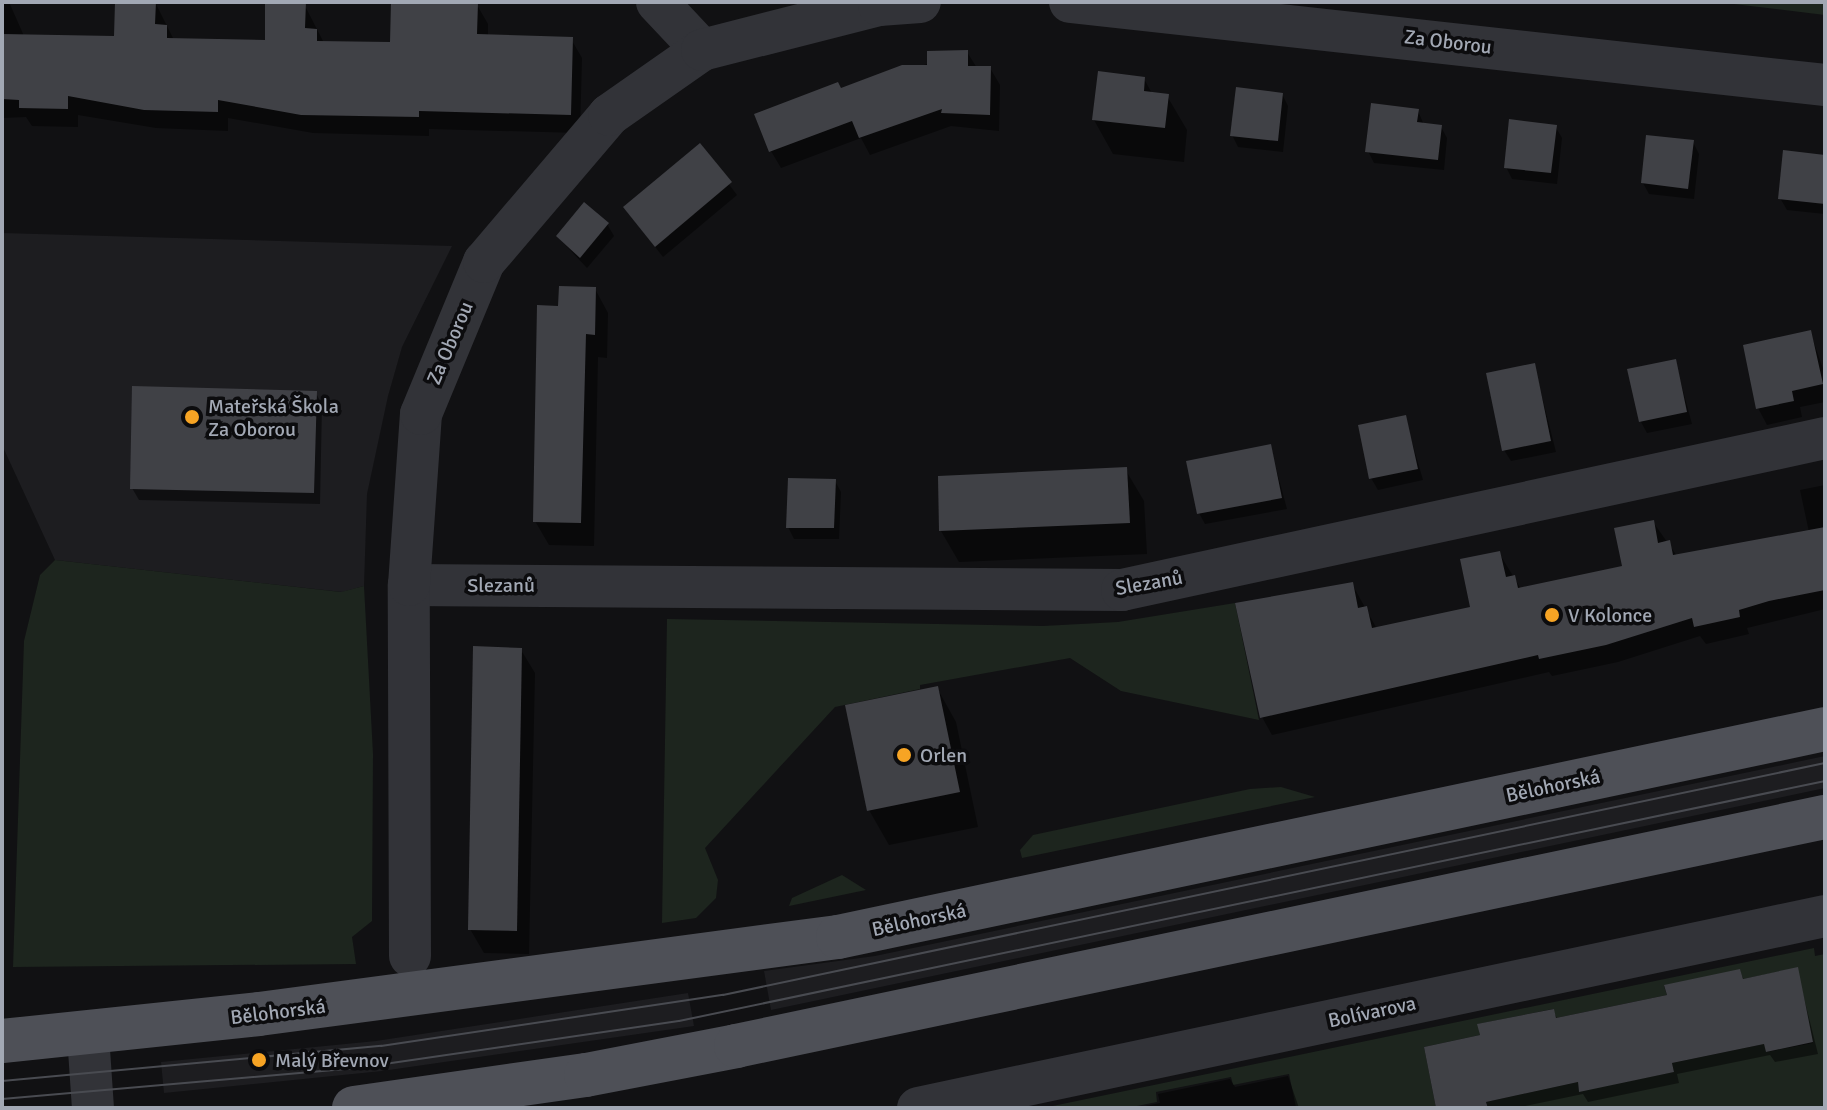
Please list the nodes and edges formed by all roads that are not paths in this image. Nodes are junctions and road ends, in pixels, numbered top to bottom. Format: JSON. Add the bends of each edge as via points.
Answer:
{"nodes":[{"id":1,"x":657,"y":2,"type":"edge"},
{"id":2,"x":920,"y":2,"type":"edge"},
{"id":3,"x":1070,"y":2,"type":"edge"},
{"id":4,"x":702,"y":50,"type":"junction"},
{"id":5,"x":1825,"y":85,"type":"edge"},
{"id":6,"x":1825,"y":438,"type":"edge"},
{"id":7,"x":409,"y":585,"type":"junction"},
{"id":8,"x":1825,"y":729,"type":"edge"},
{"id":9,"x":1825,"y":817,"type":"edge"},
{"id":10,"x":1825,"y":916,"type":"edge"},
{"id":11,"x":410,"y":956,"type":"dead end"},
{"id":12,"x":88,"y":1035,"type":"junction"},
{"id":13,"x":2,"y":1041,"type":"edge"},
{"id":14,"x":93,"y":1108,"type":"edge"},
{"id":15,"x":354,"y":1108,"type":"edge"},
{"id":16,"x":918,"y":1108,"type":"edge"}],
"edges":[{"from":1,"to":4,"type":"street"},
{"from":2,"to":4,"type":"street","name":"Za Oborou","via":[[879,5]]},
{"from":3,"to":5,"type":"street","name":"Za Oborou"},
{"from":4,"to":7,"type":"street","name":"Za Oborou","via":[[609,115],[484,262],[421,414]]},
{"from":6,"to":7,"type":"street","name":"Slezanů","via":[[1122,590]]},
{"from":7,"to":11,"type":"street","name":"Za Oborou"},
{"from":8,"to":12,"type":"main road","name":"Bělohorská","via":[[838,937]]},
{"from":9,"to":15,"type":"main road","via":[[736,1046],[586,1075]]},
{"from":10,"to":16,"type":"street","name":"Bolívarova"},
{"from":12,"to":13,"type":"main road","name":"Bělohorská"},
{"from":12,"to":14,"type":"street"}]}
